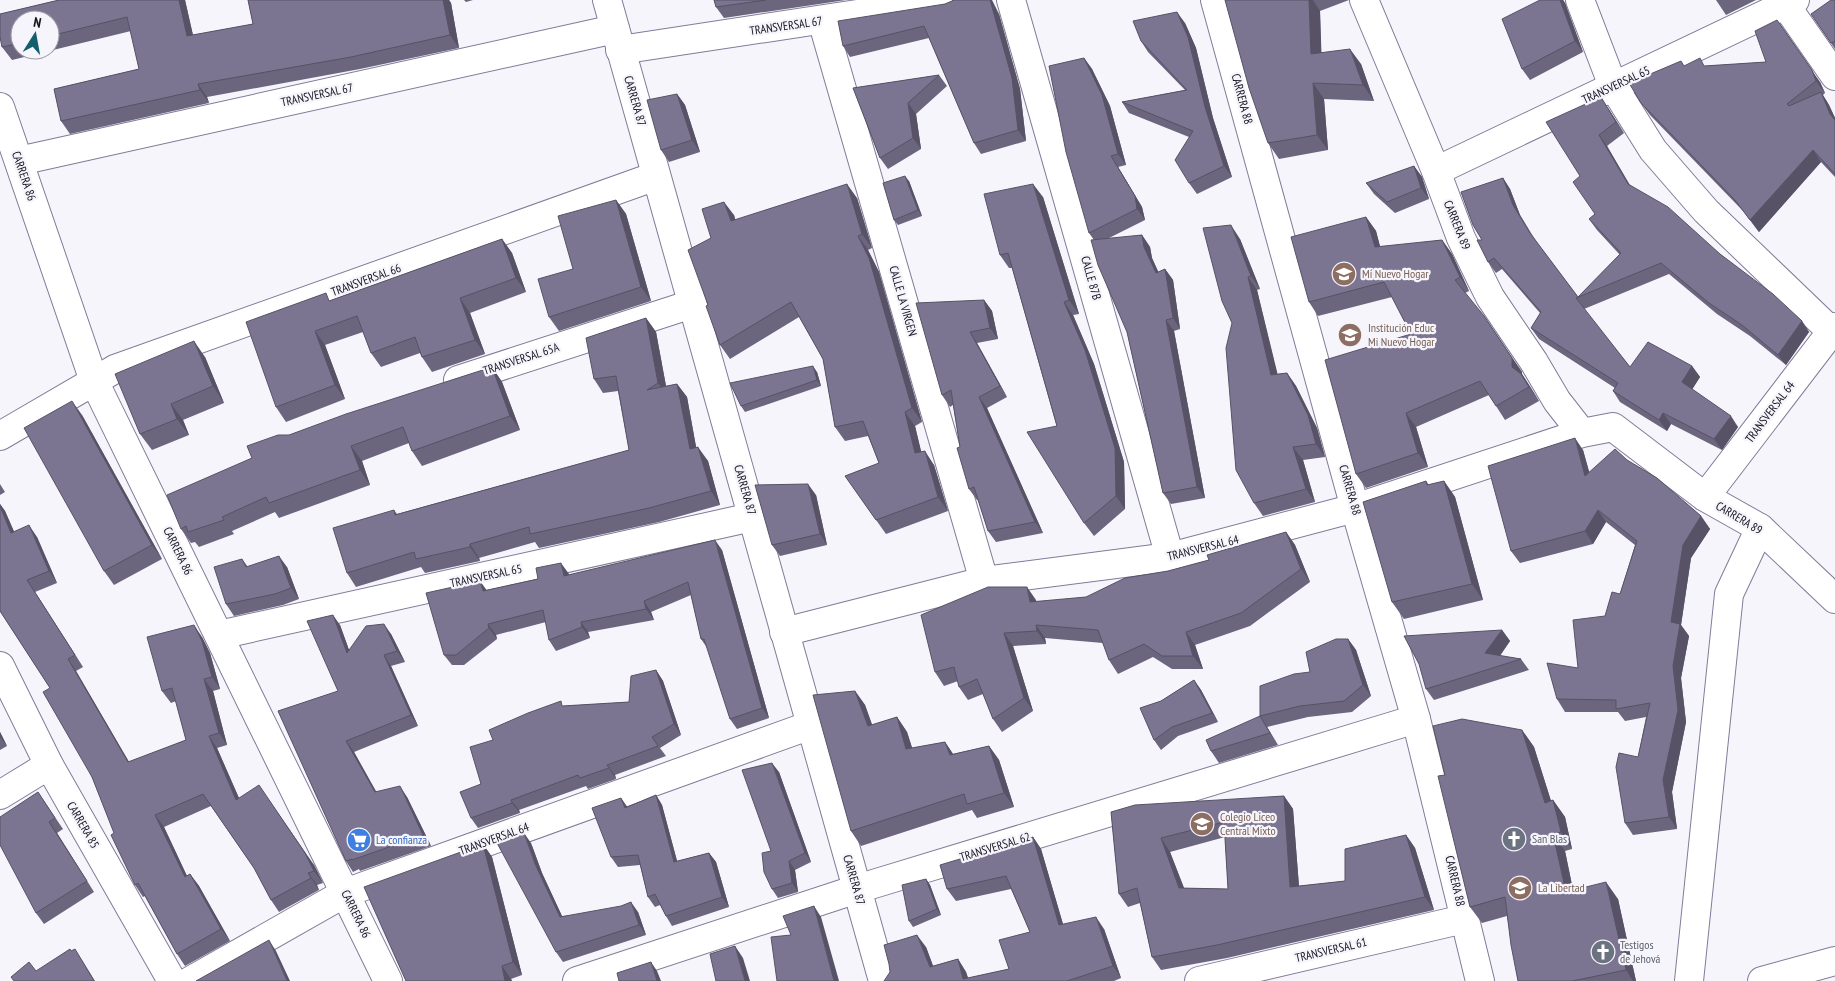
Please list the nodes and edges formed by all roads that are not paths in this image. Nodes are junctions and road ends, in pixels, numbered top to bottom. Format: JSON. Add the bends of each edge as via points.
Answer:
{"nodes":[{"id":1,"x":607,"y":0,"type":"edge"},
{"id":2,"x":950,"y":0,"type":"edge"},
{"id":3,"x":1011,"y":0,"type":"edge"},
{"id":4,"x":1215,"y":0,"type":"edge"},
{"id":5,"x":1364,"y":0,"type":"edge"},
{"id":6,"x":1580,"y":0,"type":"edge"},
{"id":7,"x":1787,"y":2,"type":"edge"},
{"id":8,"x":822,"y":20,"type":"junction"},
{"id":9,"x":618,"y":39,"type":"junction"},
{"id":10,"x":1835,"y":76,"type":"edge"},
{"id":11,"x":1613,"y":86,"type":"junction"},
{"id":12,"x":0,"y":106,"type":"edge"},
{"id":13,"x":19,"y":161,"type":"junction"},
{"id":14,"x":1436,"y":171,"type":"junction"},
{"id":15,"x":656,"y":176,"type":"junction"},
{"id":16,"x":692,"y":304,"type":"junction"},
{"id":17,"x":1833,"y":329,"type":"edge"},
{"id":18,"x":94,"y":381,"type":"junction"},
{"id":19,"x":437,"y":386,"type":"edge"},
{"id":20,"x":1613,"y":426,"type":"joint"},
{"id":21,"x":1582,"y":434,"type":"junction"},
{"id":22,"x":0,"y":436,"type":"edge"},
{"id":23,"x":1705,"y":497,"type":"junction"},
{"id":24,"x":1355,"y":508,"type":"junction"},
{"id":25,"x":752,"y":517,"type":"junction"},
{"id":26,"x":1760,"y":528,"type":"junction"},
{"id":27,"x":1170,"y":557,"type":"junction"},
{"id":28,"x":984,"y":581,"type":"junction"},
{"id":29,"x":1835,"y":599,"type":"edge"},
{"id":30,"x":784,"y":632,"type":"junction"},
{"id":31,"x":219,"y":635,"type":"junction"},
{"id":32,"x":0,"y":666,"type":"edge"},
{"id":33,"x":1416,"y":719,"type":"junction"},
{"id":34,"x":811,"y":725,"type":"junction"},
{"id":35,"x":50,"y":765,"type":"junction"},
{"id":36,"x":0,"y":795,"type":"edge"},
{"id":37,"x":857,"y":889,"type":"junction"},
{"id":38,"x":345,"y":893,"type":"junction"},
{"id":39,"x":1464,"y":919,"type":"junction"},
{"id":40,"x":1835,"y":961,"type":"edge"},
{"id":41,"x":172,"y":981,"type":"edge"},
{"id":42,"x":190,"y":981,"type":"edge"},
{"id":43,"x":388,"y":981,"type":"edge"},
{"id":44,"x":576,"y":981,"type":"edge"},
{"id":45,"x":883,"y":981,"type":"edge"},
{"id":46,"x":1199,"y":981,"type":"edge"},
{"id":47,"x":1480,"y":981,"type":"edge"},
{"id":48,"x":1689,"y":981,"type":"edge"},
{"id":49,"x":1762,"y":981,"type":"edge"}],
"edges":[{"from":1,"to":9,"type":"street","name":"CARRERA 87"},
{"from":2,"to":8,"type":"street","name":"TRANSVERSAL 67"},
{"from":3,"to":27,"type":"street","name":"CALLE 87B"},
{"from":4,"to":24,"type":"street","name":"CARRERA 88"},
{"from":5,"to":14,"type":"street","name":"CARRERA 89"},
{"from":6,"to":11,"type":"street"},
{"from":7,"to":10,"type":"street"},
{"from":7,"to":11,"type":"street","name":"TRANSVERSAL 65"},
{"from":8,"to":9,"type":"street","name":"TRANSVERSAL 67"},
{"from":8,"to":28,"type":"street","name":"CALLE LA VIRGEN"},
{"from":9,"to":13,"type":"street","name":"TRANSVERSAL 67"},
{"from":9,"to":15,"type":"street","name":"CARRERA 87"},
{"from":11,"to":14,"type":"street","name":"TRANSVERSAL 65"},
{"from":11,"to":17,"type":"street","via":[[1653,150],[1706,211]]},
{"from":12,"to":13,"type":"street","name":"CARRERA 86"},
{"from":13,"to":18,"type":"street","name":"CARRERA 86"},
{"from":14,"to":21,"type":"street","name":"CARRERA 89","via":[[1461,238],[1490,297]]},
{"from":15,"to":16,"type":"street","name":"CARRERA 87"},
{"from":15,"to":18,"type":"street","name":"TRANSVERSAL 66","via":[[115,370]]},
{"from":16,"to":19,"type":"street","name":"TRANSVERSAL 65A"},
{"from":16,"to":25,"type":"street","name":"CARRERA 87"},
{"from":17,"to":23,"type":"street","name":"TRANSVERSAL 64"},
{"from":18,"to":22,"type":"street","name":"TRANSVERSAL 66"},
{"from":18,"to":31,"type":"street","name":"CARRERA 86"},
{"from":20,"to":21,"type":"street","name":"TRANSVERSAL 64"},
{"from":20,"to":23,"type":"street","name":"CARRERA 89"},
{"from":21,"to":24,"type":"street","name":"TRANSVERSAL 64"},
{"from":23,"to":26,"type":"street","name":"CARRERA 89"},
{"from":24,"to":27,"type":"street","name":"TRANSVERSAL 64"},
{"from":24,"to":33,"type":"street","name":"CARRERA 88"},
{"from":25,"to":30,"type":"street","name":"CARRERA 87"},
{"from":25,"to":31,"type":"street","name":"TRANSVERSAL 65"},
{"from":26,"to":29,"type":"street","name":"CARRERA 89"},
{"from":26,"to":48,"type":"street","via":[[1729,594]]},
{"from":27,"to":28,"type":"street","name":"TRANSVERSAL 64"},
{"from":28,"to":30,"type":"street","name":"TRANSVERSAL 64"},
{"from":30,"to":34,"type":"street","name":"CARRERA 87"},
{"from":31,"to":38,"type":"street","name":"CARRERA 86"},
{"from":32,"to":35,"type":"street","name":"CARRERA 85"},
{"from":33,"to":37,"type":"street","name":"TRANSVERSAL 62"},
{"from":33,"to":39,"type":"street","name":"CARRERA 88"},
{"from":34,"to":37,"type":"street","name":"CARRERA 87"},
{"from":34,"to":38,"type":"street","name":"TRANSVERSAL 64"},
{"from":35,"to":36,"type":"street"},
{"from":35,"to":41,"type":"street","name":"CARRERA 85"},
{"from":37,"to":44,"type":"street","name":"TRANSVERSAL 62"},
{"from":37,"to":45,"type":"street","name":"CARRERA 87"},
{"from":38,"to":42,"type":"street","name":"TRANSVERSAL 64"},
{"from":38,"to":43,"type":"street","name":"CARRERA 86"},
{"from":39,"to":46,"type":"street","name":"TRANSVERSAL 61"},
{"from":39,"to":47,"type":"street","name":"CARRERA 88"},
{"from":40,"to":49,"type":"street"}]}
